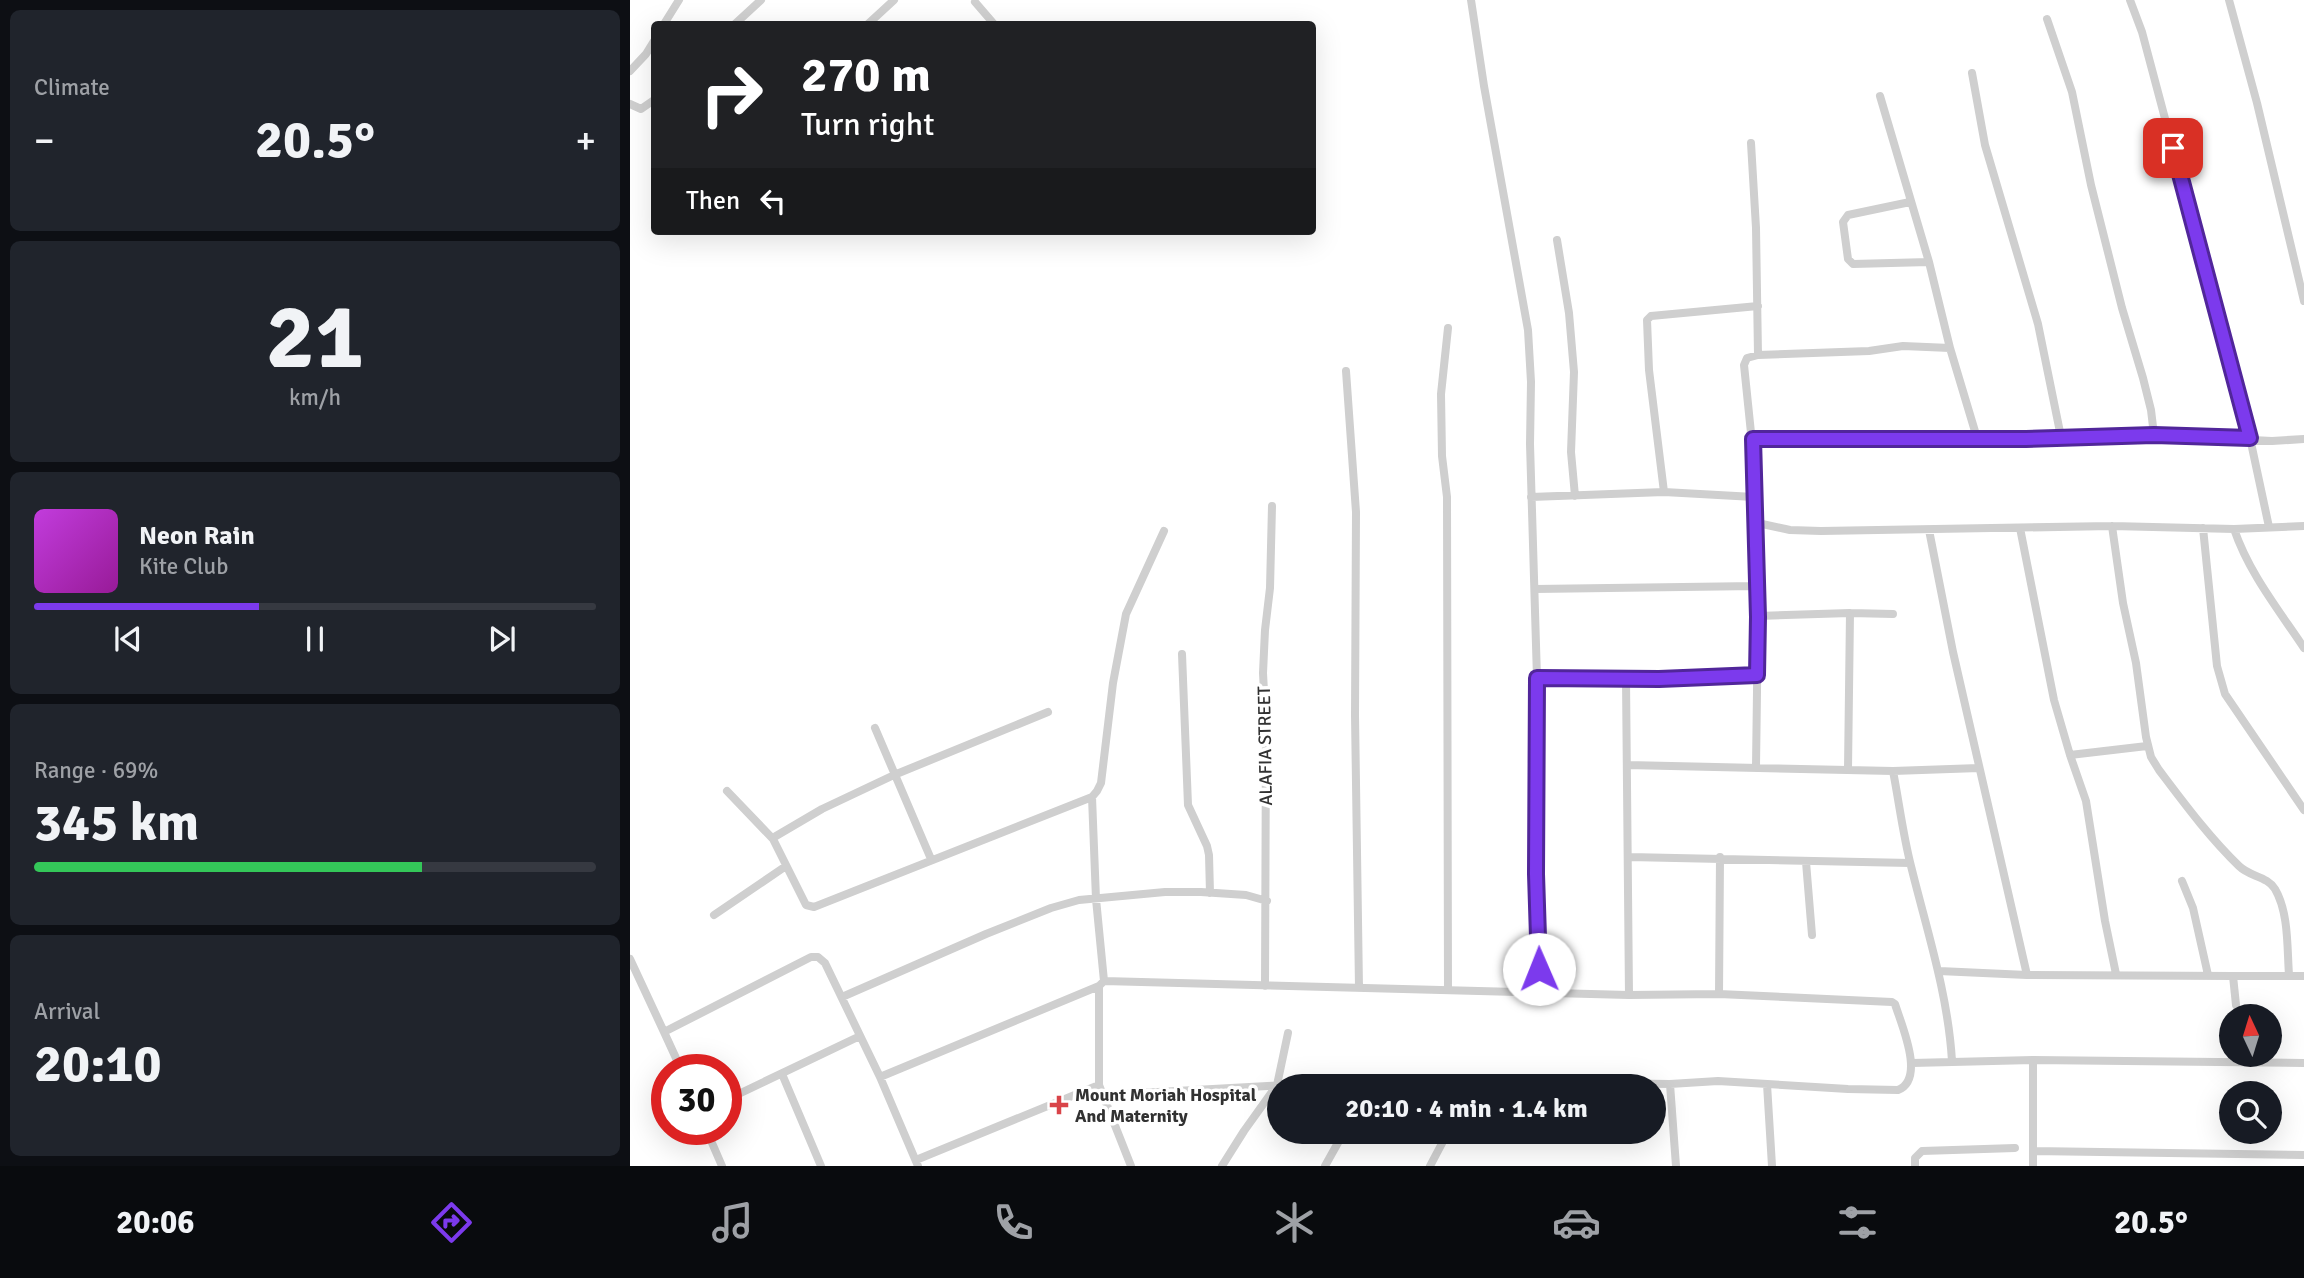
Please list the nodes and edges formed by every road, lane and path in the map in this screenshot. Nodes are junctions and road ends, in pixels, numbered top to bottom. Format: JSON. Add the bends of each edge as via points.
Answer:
{"nodes":[{"id":1,"x":679,"y":0,"type":"edge"},
{"id":2,"x":761,"y":0,"type":"edge"},
{"id":3,"x":894,"y":0,"type":"edge"},
{"id":4,"x":1471,"y":0,"type":"edge"},
{"id":5,"x":2130,"y":0,"type":"edge"},
{"id":6,"x":2229,"y":0,"type":"edge"},
{"id":7,"x":975,"y":1,"type":"edge"},
{"id":8,"x":876,"y":17,"type":"junction"},
{"id":9,"x":2047,"y":19,"type":"dead end"},
{"id":10,"x":666,"y":21,"type":"edge"},
{"id":11,"x":739,"y":21,"type":"edge"},
{"id":12,"x":871,"y":21,"type":"edge"},
{"id":13,"x":880,"y":21,"type":"edge"},
{"id":14,"x":992,"y":21,"type":"edge"},
{"id":15,"x":651,"y":46,"type":"edge"},
{"id":16,"x":630,"y":71,"type":"edge"},
{"id":17,"x":1972,"y":73,"type":"dead end"},
{"id":18,"x":1880,"y":96,"type":"dead end"},
{"id":19,"x":651,"y":102,"type":"edge"},
{"id":20,"x":630,"y":104,"type":"edge"},
{"id":21,"x":1751,"y":143,"type":"dead end"},
{"id":22,"x":1910,"y":202,"type":"junction"},
{"id":23,"x":1558,"y":240,"type":"dead end"},
{"id":24,"x":1929,"y":262,"type":"junction"},
{"id":25,"x":2304,"y":301,"type":"edge"},
{"id":26,"x":1758,"y":306,"type":"junction"},
{"id":27,"x":1448,"y":328,"type":"dead end"},
{"id":28,"x":1950,"y":348,"type":"junction"},
{"id":29,"x":1758,"y":355,"type":"junction"},
{"id":30,"x":1346,"y":371,"type":"dead end"},
{"id":31,"x":2154,"y":435,"type":"junction"},
{"id":32,"x":2062,"y":437,"type":"junction"},
{"id":33,"x":2250,"y":438,"type":"junction"},
{"id":34,"x":1753,"y":439,"type":"junction"},
{"id":35,"x":1977,"y":439,"type":"junction"},
{"id":36,"x":2304,"y":439,"type":"edge"},
{"id":37,"x":1664,"y":492,"type":"junction"},
{"id":38,"x":1575,"y":496,"type":"junction"},
{"id":39,"x":1531,"y":497,"type":"junction"},
{"id":40,"x":1754,"y":497,"type":"junction"},
{"id":41,"x":1272,"y":506,"type":"dead end"},
{"id":42,"x":1754,"y":522,"type":"junction"},
{"id":43,"x":2112,"y":526,"type":"junction"},
{"id":44,"x":2304,"y":526,"type":"edge"},
{"id":45,"x":2269,"y":527,"type":"junction"},
{"id":46,"x":2020,"y":528,"type":"junction"},
{"id":47,"x":2203,"y":528,"type":"junction"},
{"id":48,"x":2234,"y":529,"type":"junction"},
{"id":49,"x":1928,"y":530,"type":"junction"},
{"id":50,"x":1164,"y":531,"type":"dead end"},
{"id":51,"x":1756,"y":586,"type":"junction"},
{"id":52,"x":1535,"y":589,"type":"junction"},
{"id":53,"x":1850,"y":613,"type":"junction"},
{"id":54,"x":1893,"y":614,"type":"dead end"},
{"id":55,"x":1758,"y":617,"type":"junction"},
{"id":56,"x":2304,"y":648,"type":"edge"},
{"id":57,"x":1182,"y":654,"type":"dead end"},
{"id":58,"x":1757,"y":675,"type":"junction"},
{"id":59,"x":1537,"y":678,"type":"junction"},
{"id":60,"x":1626,"y":679,"type":"junction"},
{"id":61,"x":1048,"y":712,"type":"dead end"},
{"id":62,"x":875,"y":728,"type":"dead end"},
{"id":63,"x":2147,"y":746,"type":"junction"},
{"id":64,"x":2070,"y":755,"type":"junction"},
{"id":65,"x":1627,"y":765,"type":"junction"},
{"id":66,"x":1756,"y":767,"type":"junction"},
{"id":67,"x":1979,"y":768,"type":"junction"},
{"id":68,"x":1848,"y":769,"type":"junction"},
{"id":69,"x":1894,"y":771,"type":"junction"},
{"id":70,"x":894,"y":775,"type":"junction"},
{"id":71,"x":727,"y":791,"type":"dead end"},
{"id":72,"x":1092,"y":797,"type":"junction"},
{"id":73,"x":2304,"y":810,"type":"edge"},
{"id":74,"x":773,"y":839,"type":"junction"},
{"id":75,"x":1629,"y":857,"type":"junction"},
{"id":76,"x":1720,"y":858,"type":"junction"},
{"id":77,"x":931,"y":859,"type":"junction"},
{"id":78,"x":1806,"y":862,"type":"junction"},
{"id":79,"x":1910,"y":863,"type":"junction"},
{"id":80,"x":786,"y":866,"type":"junction"},
{"id":81,"x":2182,"y":881,"type":"dead end"},
{"id":82,"x":1209,"y":893,"type":"junction"},
{"id":83,"x":1097,"y":899,"type":"junction"},
{"id":84,"x":1266,"y":901,"type":"junction"},
{"id":85,"x":714,"y":915,"type":"dead end"},
{"id":86,"x":1812,"y":935,"type":"dead end"},
{"id":87,"x":630,"y":959,"type":"edge"},
{"id":88,"x":1939,"y":971,"type":"junction"},
{"id":89,"x":2116,"y":974,"type":"junction"},
{"id":90,"x":2027,"y":975,"type":"junction"},
{"id":91,"x":2208,"y":975,"type":"junction"},
{"id":92,"x":2289,"y":975,"type":"junction"},
{"id":93,"x":2233,"y":976,"type":"junction"},
{"id":94,"x":2304,"y":976,"type":"edge"},
{"id":95,"x":1101,"y":984,"type":"junction"},
{"id":96,"x":1265,"y":986,"type":"junction"},
{"id":97,"x":1359,"y":988,"type":"junction"},
{"id":98,"x":1448,"y":990,"type":"junction"},
{"id":99,"x":1539,"y":993,"type":"junction"},
{"id":100,"x":1719,"y":994,"type":"junction"},
{"id":101,"x":1629,"y":995,"type":"junction"},
{"id":102,"x":842,"y":997,"type":"junction"},
{"id":103,"x":2236,"y":1004,"type":"dead end"},
{"id":104,"x":664,"y":1032,"type":"junction"},
{"id":105,"x":1287,"y":1033,"type":"dead end"},
{"id":106,"x":860,"y":1036,"type":"junction"},
{"id":107,"x":674,"y":1054,"type":"edge"},
{"id":108,"x":2033,"y":1060,"type":"junction"},
{"id":109,"x":1952,"y":1061,"type":"junction"},
{"id":110,"x":1912,"y":1063,"type":"junction"},
{"id":111,"x":2304,"y":1063,"type":"edge"},
{"id":112,"x":782,"y":1074,"type":"junction"},
{"id":113,"x":1279,"y":1074,"type":"edge"},
{"id":114,"x":880,"y":1077,"type":"junction"},
{"id":115,"x":1666,"y":1084,"type":"edge"},
{"id":116,"x":1670,"y":1084,"type":"junction"},
{"id":117,"x":1767,"y":1084,"type":"junction"},
{"id":118,"x":1099,"y":1085,"type":"junction"},
{"id":119,"x":1267,"y":1086,"type":"edge"},
{"id":120,"x":742,"y":1093,"type":"edge"},
{"id":121,"x":1102,"y":1095,"type":"junction"},
{"id":122,"x":1267,"y":1099,"type":"edge"},
{"id":123,"x":1337,"y":1144,"type":"edge"},
{"id":124,"x":1442,"y":1144,"type":"edge"},
{"id":125,"x":713,"y":1145,"type":"edge"},
{"id":126,"x":2015,"y":1149,"type":"dead end"},
{"id":127,"x":2033,"y":1151,"type":"junction"},
{"id":128,"x":2304,"y":1155,"type":"edge"},
{"id":129,"x":917,"y":1163,"type":"edge"},
{"id":130,"x":722,"y":1166,"type":"edge"},
{"id":131,"x":821,"y":1166,"type":"edge"},
{"id":132,"x":1130,"y":1166,"type":"edge"},
{"id":133,"x":1222,"y":1166,"type":"edge"},
{"id":134,"x":1325,"y":1166,"type":"edge"},
{"id":135,"x":1430,"y":1166,"type":"edge"},
{"id":136,"x":1676,"y":1166,"type":"edge"},
{"id":137,"x":1772,"y":1166,"type":"edge"},
{"id":138,"x":1915,"y":1166,"type":"edge"},
{"id":139,"x":2033,"y":1166,"type":"edge"}],
"edges":[{"from":1,"to":10,"type":"street"},
{"from":2,"to":11,"type":"street"},
{"from":3,"to":8,"type":"street"},
{"from":4,"to":39,"type":"street","via":[[1528,330]]},
{"from":5,"to":33,"type":"street"},
{"from":6,"to":25,"type":"street"},
{"from":7,"to":14,"type":"street"},
{"from":8,"to":12,"type":"street"},
{"from":8,"to":13,"type":"street"},
{"from":9,"to":31,"type":"street","via":[[2072,92]]},
{"from":15,"to":16,"type":"street"},
{"from":17,"to":32,"type":"street","via":[[1985,145],[2035,312]]},
{"from":18,"to":22,"type":"street"},
{"from":19,"to":20,"type":"street","via":[[641,109]]},
{"from":21,"to":26,"type":"street"},
{"from":22,"to":24,"type":"street"},
{"from":22,"to":24,"type":"street","via":[[1844,218],[1848,259],[1853,264]]},
{"from":23,"to":38,"type":"street","via":[[1574,372],[1571,452]]},
{"from":24,"to":28,"type":"street"},
{"from":26,"to":29,"type":"street"},
{"from":26,"to":37,"type":"street","via":[[1647,320]]},
{"from":27,"to":98,"type":"street","via":[[1441,394],[1447,497]]},
{"from":28,"to":29,"type":"street","via":[[1903,346]]},
{"from":28,"to":35,"type":"street"},
{"from":29,"to":34,"type":"street","via":[[1747,358],[1744,365]]},
{"from":30,"to":97,"type":"street","via":[[1356,512]]},
{"from":31,"to":32,"type":"street"},
{"from":31,"to":33,"type":"street"},
{"from":32,"to":35,"type":"street"},
{"from":33,"to":36,"type":"street"},
{"from":33,"to":45,"type":"street"},
{"from":34,"to":35,"type":"street"},
{"from":34,"to":40,"type":"street"},
{"from":37,"to":38,"type":"street"},
{"from":37,"to":40,"type":"street"},
{"from":38,"to":39,"type":"street"},
{"from":39,"to":52,"type":"street"},
{"from":40,"to":42,"type":"street"},
{"from":41,"to":84,"type":"street","name":"ALAFIA STREET","via":[[1264,673]]},
{"from":42,"to":49,"type":"street","via":[[1790,530]]},
{"from":42,"to":51,"type":"street"},
{"from":43,"to":46,"type":"street"},
{"from":43,"to":47,"type":"street"},
{"from":43,"to":63,"type":"street"},
{"from":44,"to":45,"type":"street"},
{"from":45,"to":48,"type":"street"},
{"from":46,"to":49,"type":"street"},
{"from":46,"to":64,"type":"street","via":[[2054,699]]},
{"from":47,"to":48,"type":"street"},
{"from":47,"to":73,"type":"street","via":[[2217,666],[2225,694]]},
{"from":48,"to":56,"type":"street","via":[[2243,556]]},
{"from":49,"to":67,"type":"street"},
{"from":50,"to":72,"type":"street","via":[[1126,614],[1101,783]]},
{"from":51,"to":52,"type":"street"},
{"from":51,"to":55,"type":"street"},
{"from":52,"to":59,"type":"street"},
{"from":53,"to":54,"type":"street"},
{"from":53,"to":55,"type":"street"},
{"from":53,"to":68,"type":"street"},
{"from":55,"to":58,"type":"street"},
{"from":57,"to":82,"type":"street","via":[[1188,805],[1209,855]]},
{"from":58,"to":60,"type":"street"},
{"from":58,"to":66,"type":"street"},
{"from":59,"to":60,"type":"street"},
{"from":59,"to":99,"type":"street"},
{"from":60,"to":65,"type":"street"},
{"from":61,"to":70,"type":"street"},
{"from":62,"to":70,"type":"street"},
{"from":63,"to":64,"type":"street"},
{"from":63,"to":92,"type":"street","via":[[2159,770],[2222,848],[2242,869],[2269,881],[2276,892],[2285,925]]},
{"from":64,"to":89,"type":"street","via":[[2086,801]]},
{"from":65,"to":66,"type":"street"},
{"from":65,"to":75,"type":"street"},
{"from":66,"to":68,"type":"street"},
{"from":67,"to":69,"type":"street"},
{"from":67,"to":90,"type":"street"},
{"from":68,"to":69,"type":"street"},
{"from":69,"to":79,"type":"street"},
{"from":70,"to":74,"type":"street","via":[[822,809]]},
{"from":70,"to":77,"type":"street"},
{"from":71,"to":74,"type":"street"},
{"from":72,"to":77,"type":"street"},
{"from":72,"to":83,"type":"street"},
{"from":74,"to":80,"type":"street"},
{"from":75,"to":76,"type":"street"},
{"from":75,"to":101,"type":"street"},
{"from":76,"to":78,"type":"street"},
{"from":76,"to":100,"type":"street"},
{"from":77,"to":80,"type":"street","via":[[809,907]]},
{"from":78,"to":79,"type":"street"},
{"from":78,"to":86,"type":"street"},
{"from":79,"to":88,"type":"street"},
{"from":80,"to":85,"type":"street"},
{"from":81,"to":91,"type":"street"},
{"from":82,"to":83,"type":"street"},
{"from":82,"to":84,"type":"street"},
{"from":83,"to":95,"type":"street"},
{"from":83,"to":102,"type":"street","via":[[1051,908]]},
{"from":84,"to":96,"type":"street","name":"ALAFIA STREET"},
{"from":87,"to":104,"type":"street"},
{"from":88,"to":90,"type":"street"},
{"from":88,"to":109,"type":"street","via":[[1950,1021]]},
{"from":89,"to":90,"type":"street"},
{"from":89,"to":91,"type":"street"},
{"from":91,"to":93,"type":"street"},
{"from":92,"to":93,"type":"street"},
{"from":92,"to":94,"type":"street"},
{"from":93,"to":103,"type":"street"},
{"from":95,"to":96,"type":"street"},
{"from":95,"to":114,"type":"street"},
{"from":95,"to":118,"type":"street"},
{"from":96,"to":97,"type":"street"},
{"from":97,"to":98,"type":"street"},
{"from":98,"to":99,"type":"street"},
{"from":99,"to":101,"type":"street"},
{"from":100,"to":101,"type":"street"},
{"from":100,"to":110,"type":"street","via":[[1892,1002]]},
{"from":102,"to":104,"type":"street","via":[[825,962],[811,957]]},
{"from":102,"to":106,"type":"street"},
{"from":104,"to":107,"type":"street"},
{"from":105,"to":113,"type":"street"},
{"from":106,"to":112,"type":"street"},
{"from":106,"to":114,"type":"street"},
{"from":108,"to":109,"type":"street"},
{"from":108,"to":111,"type":"street"},
{"from":108,"to":127,"type":"street"},
{"from":109,"to":110,"type":"street"},
{"from":110,"to":117,"type":"street","via":[[1907,1083],[1898,1090]]},
{"from":112,"to":120,"type":"street"},
{"from":112,"to":131,"type":"street"},
{"from":114,"to":129,"type":"street"},
{"from":115,"to":116,"type":"street"},
{"from":116,"to":117,"type":"street"},
{"from":116,"to":136,"type":"street"},
{"from":117,"to":137,"type":"street"},
{"from":118,"to":121,"type":"street"},
{"from":118,"to":129,"type":"street"},
{"from":119,"to":121,"type":"street"},
{"from":121,"to":132,"type":"street"},
{"from":122,"to":133,"type":"street"},
{"from":123,"to":134,"type":"street"},
{"from":124,"to":135,"type":"street"},
{"from":125,"to":130,"type":"street"},
{"from":126,"to":138,"type":"street","via":[[1922,1150]]},
{"from":127,"to":128,"type":"street"},
{"from":127,"to":139,"type":"street"}]}
